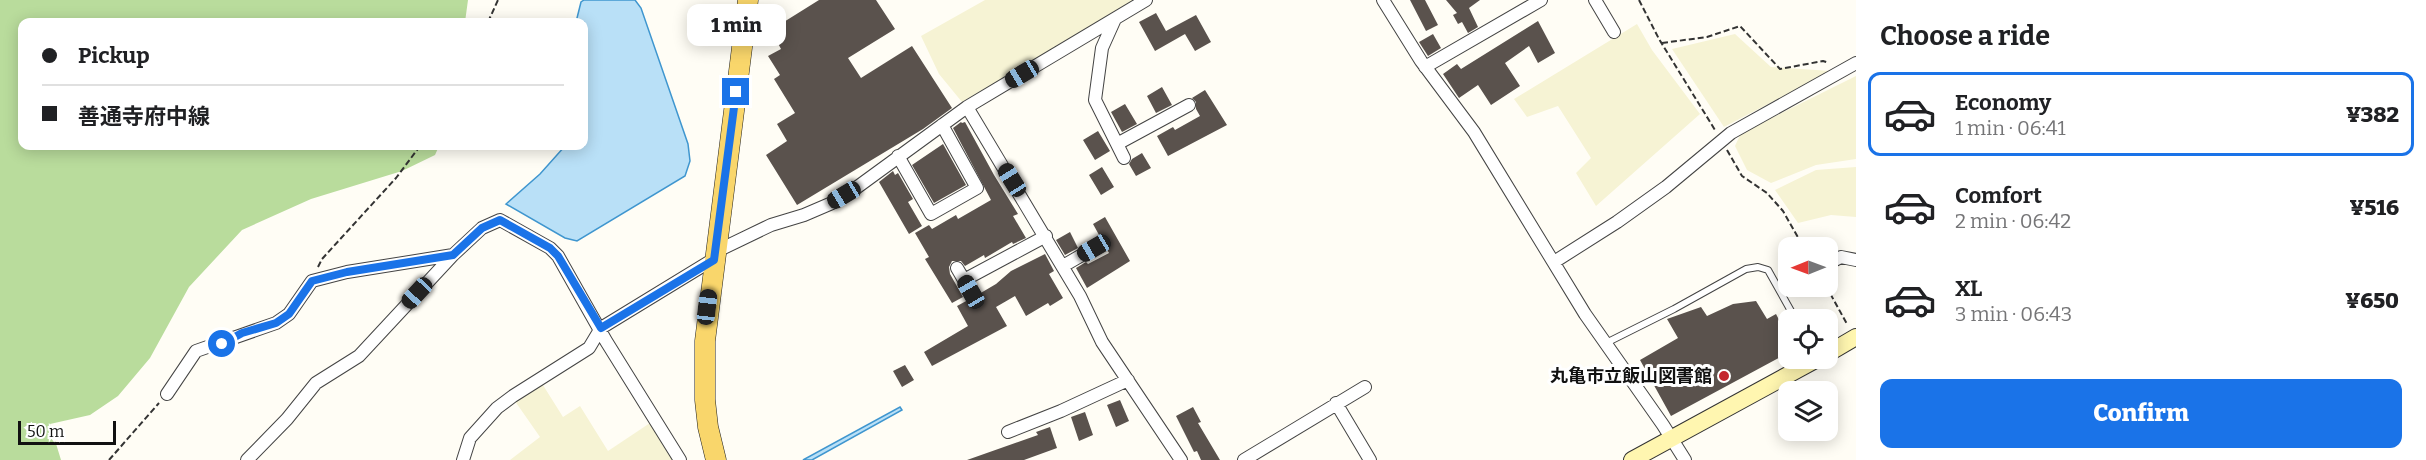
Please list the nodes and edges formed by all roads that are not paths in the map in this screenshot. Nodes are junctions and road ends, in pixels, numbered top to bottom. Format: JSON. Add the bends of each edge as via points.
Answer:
{"nodes":[{"id":1,"x":748,"y":0,"type":"edge"},
{"id":2,"x":1146,"y":0,"type":"edge"},
{"id":3,"x":1383,"y":0,"type":"edge"},
{"id":4,"x":1541,"y":0,"type":"edge"},
{"id":5,"x":1594,"y":0,"type":"edge"},
{"id":6,"x":1114,"y":19,"type":"junction"},
{"id":7,"x":1614,"y":32,"type":"dead end"},
{"id":8,"x":1856,"y":63,"type":"edge"},
{"id":9,"x":1425,"y":67,"type":"junction"},
{"id":10,"x":1190,"y":105,"type":"dead end"},
{"id":11,"x":967,"y":107,"type":"junction"},
{"id":12,"x":942,"y":125,"type":"junction"},
{"id":13,"x":1117,"y":144,"type":"junction"},
{"id":14,"x":898,"y":156,"type":"junction"},
{"id":15,"x":1124,"y":158,"type":"dead end"},
{"id":16,"x":1046,"y":236,"type":"junction"},
{"id":17,"x":1094,"y":248,"type":"dead end"},
{"id":18,"x":453,"y":255,"type":"junction"},
{"id":19,"x":714,"y":256,"type":"junction"},
{"id":20,"x":1838,"y":258,"type":"edge"},
{"id":21,"x":1856,"y":260,"type":"edge"},
{"id":22,"x":1554,"y":262,"type":"junction"},
{"id":23,"x":1063,"y":266,"type":"junction"},
{"id":24,"x":957,"y":268,"type":"dead end"},
{"id":25,"x":964,"y":280,"type":"junction"},
{"id":26,"x":971,"y":292,"type":"dead end"},
{"id":27,"x":1790,"y":309,"type":"edge"},
{"id":28,"x":601,"y":328,"type":"junction"},
{"id":29,"x":1855,"y":338,"type":"edge"},
{"id":30,"x":1605,"y":343,"type":"junction"},
{"id":31,"x":1838,"y":348,"type":"edge"},
{"id":32,"x":1800,"y":369,"type":"edge"},
{"id":33,"x":1128,"y":380,"type":"junction"},
{"id":34,"x":1365,"y":387,"type":"dead end"},
{"id":35,"x":167,"y":394,"type":"road end"},
{"id":36,"x":1336,"y":403,"type":"junction"},
{"id":37,"x":1008,"y":432,"type":"dead end"},
{"id":38,"x":1672,"y":438,"type":"junction"},
{"id":39,"x":248,"y":460,"type":"edge"},
{"id":40,"x":463,"y":460,"type":"edge"},
{"id":41,"x":680,"y":460,"type":"edge"},
{"id":42,"x":716,"y":460,"type":"edge"},
{"id":43,"x":1181,"y":460,"type":"edge"},
{"id":44,"x":1244,"y":460,"type":"edge"},
{"id":45,"x":1370,"y":460,"type":"edge"},
{"id":46,"x":1632,"y":460,"type":"edge"},
{"id":47,"x":1684,"y":460,"type":"edge"}],
"edges":[{"from":1,"to":19,"type":"main road"},
{"from":2,"to":6,"type":"street"},
{"from":3,"to":9,"type":"street"},
{"from":4,"to":9,"type":"street"},
{"from":5,"to":7,"type":"street"},
{"from":6,"to":11,"type":"street"},
{"from":6,"to":13,"type":"street","via":[[1102,48],[1095,100]]},
{"from":8,"to":22,"type":"street","via":[[1731,133],[1666,187]]},
{"from":9,"to":22,"type":"street","via":[[1474,132]]},
{"from":10,"to":13,"type":"street"},
{"from":11,"to":12,"type":"street"},
{"from":11,"to":16,"type":"street"},
{"from":12,"to":14,"type":"street"},
{"from":12,"to":14,"type":"street","via":[[977,188],[931,214]]},
{"from":13,"to":15,"type":"street"},
{"from":14,"to":19,"type":"street","via":[[832,203],[771,225]]},
{"from":16,"to":23,"type":"street"},
{"from":16,"to":25,"type":"street"},
{"from":17,"to":23,"type":"street"},
{"from":18,"to":28,"type":"street","via":[[482,228],[500,220],[512,225],[558,256]]},
{"from":18,"to":35,"type":"street","via":[[312,281],[289,314],[276,323],[196,351]]},
{"from":18,"to":39,"type":"street","via":[[359,356],[316,383]]},
{"from":19,"to":28,"type":"street"},
{"from":19,"to":42,"type":"main road","via":[[704,369],[708,427]]},
{"from":20,"to":21,"type":"street"},
{"from":22,"to":30,"type":"street"},
{"from":23,"to":33,"type":"street","via":[[1102,342]]},
{"from":24,"to":25,"type":"street"},
{"from":25,"to":26,"type":"street"},
{"from":27,"to":30,"type":"lane","via":[[1768,270],[1746,269]]},
{"from":28,"to":40,"type":"street","via":[[589,348],[497,408],[470,438]]},
{"from":28,"to":41,"type":"street"},
{"from":29,"to":31,"type":"street"},
{"from":30,"to":38,"type":"street"},
{"from":32,"to":38,"type":"street"},
{"from":33,"to":37,"type":"street"},
{"from":33,"to":43,"type":"street"},
{"from":34,"to":36,"type":"street"},
{"from":36,"to":44,"type":"street"},
{"from":36,"to":45,"type":"street"},
{"from":38,"to":46,"type":"street"},
{"from":38,"to":47,"type":"street"}]}
